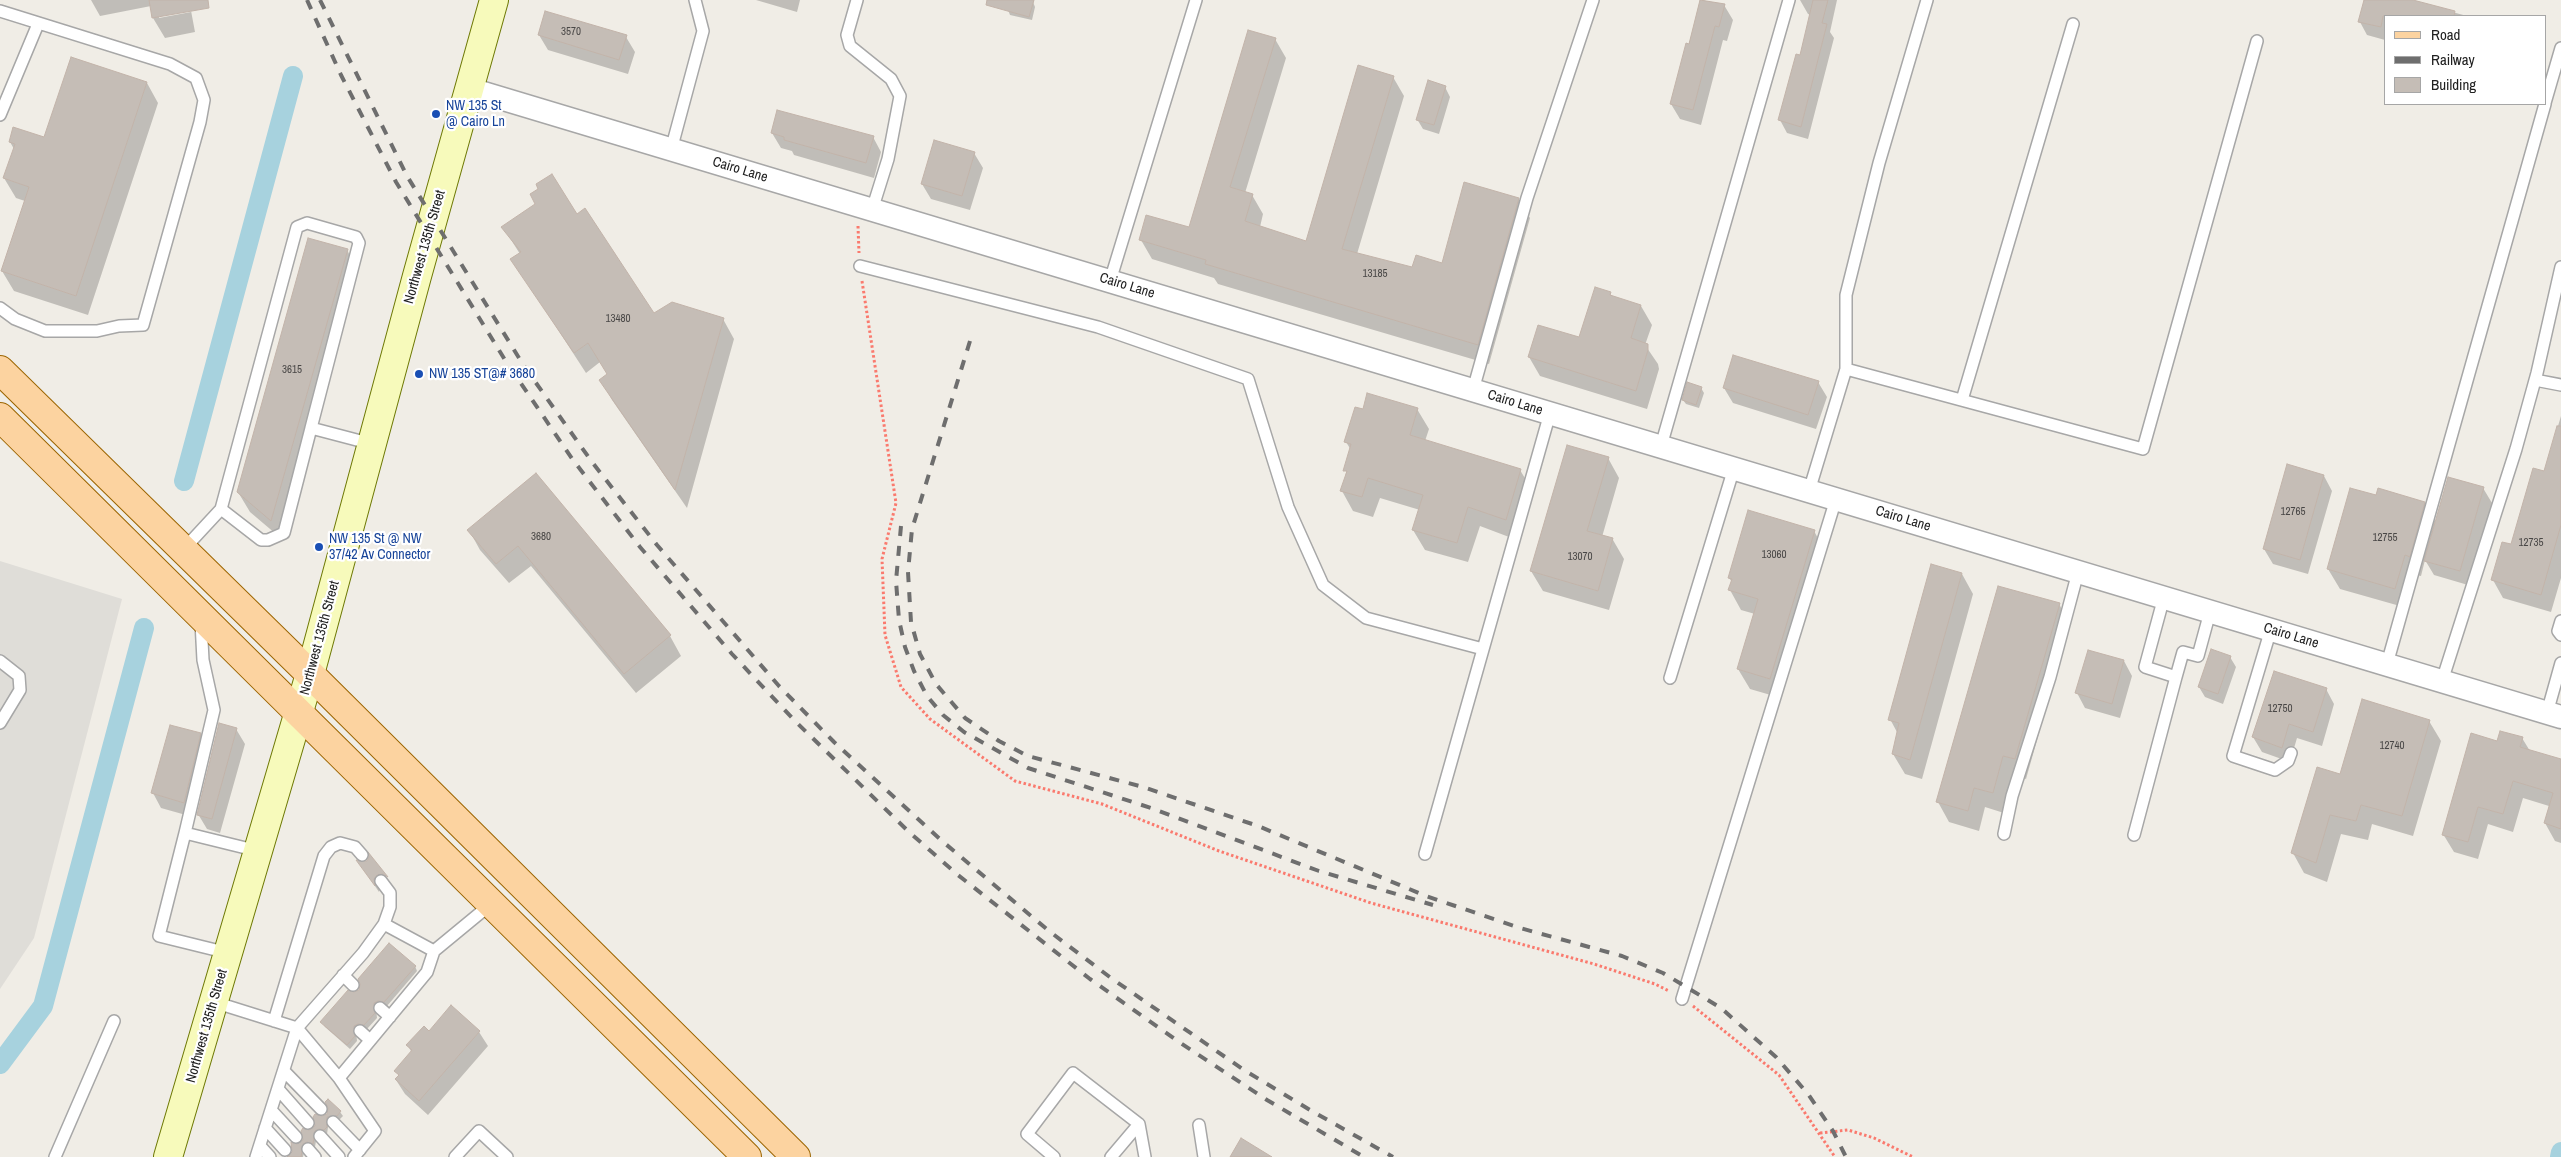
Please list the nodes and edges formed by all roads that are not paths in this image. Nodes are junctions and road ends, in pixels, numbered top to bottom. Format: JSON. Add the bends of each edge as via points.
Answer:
{"nodes":[{"id":1,"x":695,"y":0,"type":"edge"},
{"id":2,"x":857,"y":0,"type":"edge"},
{"id":3,"x":1196,"y":0,"type":"edge"},
{"id":4,"x":1593,"y":0,"type":"edge"},
{"id":5,"x":1789,"y":0,"type":"edge"},
{"id":6,"x":1927,"y":0,"type":"edge"},
{"id":7,"x":491,"y":2,"type":"edge"},
{"id":8,"x":0,"y":11,"type":"edge"},
{"id":9,"x":38,"y":24,"type":"junction"},
{"id":10,"x":2073,"y":24,"type":"dead end"},
{"id":11,"x":2257,"y":41,"type":"dead end"},
{"id":12,"x":2561,"y":48,"type":"edge"},
{"id":13,"x":470,"y":89,"type":"junction"},
{"id":14,"x":2546,"y":100,"type":"edge"},
{"id":15,"x":2545,"y":105,"type":"edge"},
{"id":16,"x":0,"y":115,"type":"edge"},
{"id":17,"x":672,"y":150,"type":"junction"},
{"id":18,"x":866,"y":208,"type":"junction"},
{"id":19,"x":860,"y":266,"type":"road end"},
{"id":20,"x":2561,"y":267,"type":"edge"},
{"id":21,"x":1110,"y":281,"type":"junction"},
{"id":22,"x":0,"y":308,"type":"edge"},
{"id":23,"x":1846,"y":369,"type":"junction"},
{"id":24,"x":0,"y":370,"type":"edge"},
{"id":25,"x":2535,"y":380,"type":"junction"},
{"id":26,"x":2561,"y":385,"type":"edge"},
{"id":27,"x":1473,"y":390,"type":"junction"},
{"id":28,"x":1962,"y":400,"type":"junction"},
{"id":29,"x":1550,"y":413,"type":"junction"},
{"id":30,"x":0,"y":417,"type":"edge"},
{"id":31,"x":311,"y":428,"type":"junction"},
{"id":32,"x":372,"y":444,"type":"junction"},
{"id":33,"x":1661,"y":446,"type":"junction"},
{"id":34,"x":1734,"y":468,"type":"junction"},
{"id":35,"x":1809,"y":491,"type":"junction"},
{"id":36,"x":1836,"y":499,"type":"junction"},
{"id":37,"x":222,"y":509,"type":"junction"},
{"id":38,"x":183,"y":550,"type":"junction"},
{"id":39,"x":2078,"y":572,"type":"junction"},
{"id":40,"x":2164,"y":597,"type":"junction"},
{"id":41,"x":2210,"y":612,"type":"junction"},
{"id":42,"x":201,"y":617,"type":"junction"},
{"id":43,"x":2561,"y":621,"type":"edge"},
{"id":44,"x":2271,"y":629,"type":"junction"},
{"id":45,"x":2561,"y":635,"type":"edge"},
{"id":46,"x":1483,"y":648,"type":"junction"},
{"id":47,"x":0,"y":661,"type":"edge"},
{"id":48,"x":2561,"y":663,"type":"edge"},
{"id":49,"x":2387,"y":664,"type":"junction"},
{"id":50,"x":310,"y":674,"type":"junction"},
{"id":51,"x":2176,"y":677,"type":"junction"},
{"id":52,"x":1670,"y":678,"type":"dead end"},
{"id":53,"x":2442,"y":681,"type":"junction"},
{"id":54,"x":299,"y":713,"type":"junction"},
{"id":55,"x":2554,"y":715,"type":"edge"},
{"id":56,"x":0,"y":723,"type":"edge"},
{"id":57,"x":2291,"y":753,"type":"dead end"},
{"id":58,"x":185,"y":833,"type":"junction"},
{"id":59,"x":2004,"y":834,"type":"dead end"},
{"id":60,"x":2134,"y":835,"type":"dead end"},
{"id":61,"x":258,"y":851,"type":"junction"},
{"id":62,"x":1426,"y":854,"type":"dead end"},
{"id":63,"x":362,"y":855,"type":"dead end"},
{"id":64,"x":381,"y":881,"type":"dead end"},
{"id":65,"x":491,"y":904,"type":"junction"},
{"id":66,"x":384,"y":924,"type":"junction"},
{"id":67,"x":434,"y":951,"type":"junction"},
{"id":68,"x":228,"y":953,"type":"junction"},
{"id":69,"x":363,"y":953,"type":"junction"},
{"id":70,"x":372,"y":962,"type":"dead end"},
{"id":71,"x":343,"y":975,"type":"junction"},
{"id":72,"x":353,"y":985,"type":"dead end"},
{"id":73,"x":400,"y":985,"type":"dead end"},
{"id":74,"x":409,"y":993,"type":"junction"},
{"id":75,"x":325,"y":997,"type":"junction"},
{"id":76,"x":1682,"y":999,"type":"road end"},
{"id":77,"x":214,"y":1002,"type":"junction"},
{"id":78,"x":334,"y":1005,"type":"dead end"},
{"id":79,"x":380,"y":1008,"type":"dead end"},
{"id":80,"x":390,"y":1017,"type":"junction"},
{"id":81,"x":114,"y":1021,"type":"dead end"},
{"id":82,"x":274,"y":1021,"type":"junction"},
{"id":83,"x":297,"y":1028,"type":"junction"},
{"id":84,"x":360,"y":1031,"type":"dead end"},
{"id":85,"x":370,"y":1040,"type":"junction"},
{"id":86,"x":284,"y":1070,"type":"junction"},
{"id":87,"x":339,"y":1078,"type":"junction"},
{"id":88,"x":278,"y":1089,"type":"junction"},
{"id":89,"x":271,"y":1110,"type":"junction"},
{"id":90,"x":321,"y":1110,"type":"dead end"},
{"id":91,"x":333,"y":1122,"type":"dead end"},
{"id":92,"x":308,"y":1123,"type":"dead end"},
{"id":93,"x":1139,"y":1124,"type":"junction"},
{"id":94,"x":1199,"y":1125,"type":"dead end"},
{"id":95,"x":265,"y":1128,"type":"junction"},
{"id":96,"x":320,"y":1136,"type":"dead end"},
{"id":97,"x":296,"y":1137,"type":"dead end"},
{"id":98,"x":260,"y":1146,"type":"junction"},
{"id":99,"x":285,"y":1150,"type":"dead end"},
{"id":100,"x":357,"y":1154,"type":"edge"},
{"id":101,"x":55,"y":1157,"type":"edge"},
{"id":102,"x":168,"y":1157,"type":"edge"},
{"id":103,"x":256,"y":1157,"type":"edge"},
{"id":104,"x":270,"y":1157,"type":"edge"},
{"id":105,"x":339,"y":1157,"type":"edge"},
{"id":106,"x":455,"y":1157,"type":"edge"},
{"id":107,"x":507,"y":1157,"type":"edge"},
{"id":108,"x":747,"y":1157,"type":"edge"},
{"id":109,"x":796,"y":1157,"type":"edge"},
{"id":110,"x":1054,"y":1157,"type":"edge"},
{"id":111,"x":1111,"y":1157,"type":"edge"},
{"id":112,"x":1145,"y":1157,"type":"edge"},
{"id":113,"x":1204,"y":1157,"type":"edge"}],
"edges":[{"from":1,"to":17,"type":"lane","via":[[703,31]]},
{"from":2,"to":18,"type":"lane","via":[[847,35],[850,46],[891,79],[900,96],[888,160]]},
{"from":3,"to":21,"type":"lane"},
{"from":4,"to":27,"type":"lane","via":[[1527,198]]},
{"from":5,"to":33,"type":"lane"},
{"from":6,"to":23,"type":"lane","via":[[1879,163],[1846,295]]},
{"from":7,"to":13,"type":"main road","name":"Northwest 135th Street"},
{"from":8,"to":9,"type":"lane"},
{"from":9,"to":16,"type":"lane"},
{"from":9,"to":22,"type":"lane","via":[[170,64],[196,78],[204,100],[143,325],[97,331],[45,331],[14,319]]},
{"from":10,"to":28,"type":"lane"},
{"from":11,"to":28,"type":"lane","via":[[2143,449]]},
{"from":12,"to":14,"type":"lane"},
{"from":13,"to":17,"type":"street","name":"Cairo Lane"},
{"from":13,"to":32,"type":"main road","name":"Northwest 135th Street"},
{"from":15,"to":49,"type":"lane"},
{"from":17,"to":18,"type":"street","name":"Cairo Lane"},
{"from":18,"to":21,"type":"street","name":"Cairo Lane"},
{"from":19,"to":46,"type":"lane","via":[[1098,327],[1248,379],[1288,507],[1323,586],[1366,618]]},
{"from":20,"to":25,"type":"lane"},
{"from":21,"to":27,"type":"street","name":"Cairo Lane"},
{"from":23,"to":28,"type":"lane"},
{"from":23,"to":35,"type":"lane"},
{"from":24,"to":38,"type":"main road"},
{"from":25,"to":26,"type":"lane"},
{"from":25,"to":53,"type":"lane"},
{"from":27,"to":29,"type":"street","name":"Cairo Lane"},
{"from":29,"to":33,"type":"street","name":"Cairo Lane"},
{"from":29,"to":46,"type":"lane"},
{"from":30,"to":42,"type":"main road"},
{"from":31,"to":32,"type":"lane"},
{"from":31,"to":37,"type":"lane","via":[[284,533],[261,540]]},
{"from":31,"to":37,"type":"lane","via":[[359,243],[356,237],[307,223],[298,228]]},
{"from":32,"to":50,"type":"main road","name":"Northwest 135th Street"},
{"from":33,"to":34,"type":"street","name":"Cairo Lane"},
{"from":34,"to":35,"type":"street","name":"Cairo Lane"},
{"from":34,"to":52,"type":"lane"},
{"from":35,"to":36,"type":"street","name":"Cairo Lane"},
{"from":36,"to":39,"type":"street","name":"Cairo Lane"},
{"from":36,"to":76,"type":"lane"},
{"from":37,"to":38,"type":"lane"},
{"from":38,"to":50,"type":"main road"},
{"from":39,"to":40,"type":"street","name":"Cairo Lane"},
{"from":39,"to":59,"type":"lane","via":[[2050,677],[2012,796]]},
{"from":40,"to":41,"type":"street","name":"Cairo Lane"},
{"from":40,"to":51,"type":"lane","via":[[2145,667]]},
{"from":41,"to":44,"type":"street","name":"Cairo Lane"},
{"from":41,"to":51,"type":"lane","via":[[2198,656],[2183,652]]},
{"from":42,"to":54,"type":"main road"},
{"from":42,"to":58,"type":"lane","via":[[203,660],[214,710]]},
{"from":43,"to":45,"type":"lane","via":[[2558,631]]},
{"from":44,"to":49,"type":"street","name":"Cairo Lane"},
{"from":44,"to":57,"type":"lane","via":[[2233,756],[2275,770],[2288,761]]},
{"from":46,"to":62,"type":"lane"},
{"from":47,"to":56,"type":"lane","via":[[19,676],[20,690]]},
{"from":48,"to":55,"type":"lane"},
{"from":49,"to":53,"type":"street","name":"Cairo Lane"},
{"from":50,"to":54,"type":"main road","name":"Northwest 135th Street"},
{"from":50,"to":109,"type":"main road"},
{"from":51,"to":60,"type":"lane"},
{"from":53,"to":55,"type":"street","name":"Cairo Lane"},
{"from":54,"to":61,"type":"main road","name":"Northwest 135th Street"},
{"from":54,"to":65,"type":"main road"},
{"from":58,"to":61,"type":"lane"},
{"from":58,"to":68,"type":"lane","via":[[159,936]]},
{"from":61,"to":68,"type":"main road","name":"Northwest 135th Street"},
{"from":63,"to":82,"type":"lane","via":[[355,847],[340,843],[331,846],[324,856]]},
{"from":64,"to":66,"type":"lane","via":[[390,893],[390,907]]},
{"from":65,"to":67,"type":"lane"},
{"from":65,"to":108,"type":"main road"},
{"from":66,"to":67,"type":"lane"},
{"from":66,"to":69,"type":"lane"},
{"from":67,"to":74,"type":"lane","via":[[427,972]]},
{"from":68,"to":77,"type":"main road","name":"Northwest 135th Street"},
{"from":69,"to":70,"type":"lane"},
{"from":69,"to":71,"type":"lane"},
{"from":71,"to":72,"type":"lane"},
{"from":71,"to":75,"type":"lane"},
{"from":73,"to":74,"type":"lane"},
{"from":74,"to":80,"type":"lane"},
{"from":75,"to":78,"type":"lane"},
{"from":75,"to":83,"type":"lane"},
{"from":77,"to":82,"type":"lane"},
{"from":77,"to":102,"type":"main road","name":"Northwest 135th Street"},
{"from":79,"to":80,"type":"lane"},
{"from":80,"to":85,"type":"lane"},
{"from":81,"to":101,"type":"lane"},
{"from":82,"to":83,"type":"lane"},
{"from":83,"to":86,"type":"lane"},
{"from":83,"to":87,"type":"lane"},
{"from":84,"to":85,"type":"lane"},
{"from":85,"to":87,"type":"lane"},
{"from":86,"to":88,"type":"lane"},
{"from":86,"to":90,"type":"lane"},
{"from":87,"to":100,"type":"lane","via":[[375,1131]]},
{"from":88,"to":89,"type":"lane"},
{"from":88,"to":92,"type":"lane"},
{"from":89,"to":95,"type":"lane"},
{"from":89,"to":97,"type":"lane"},
{"from":91,"to":100,"type":"lane"},
{"from":93,"to":110,"type":"lane","via":[[1073,1073],[1027,1134]]},
{"from":93,"to":111,"type":"lane"},
{"from":93,"to":112,"type":"lane"},
{"from":94,"to":113,"type":"lane"},
{"from":95,"to":98,"type":"lane"},
{"from":95,"to":99,"type":"lane"},
{"from":96,"to":105,"type":"lane"},
{"from":98,"to":103,"type":"lane"},
{"from":98,"to":104,"type":"lane"},
{"from":106,"to":107,"type":"lane","via":[[479,1131]]}]}
